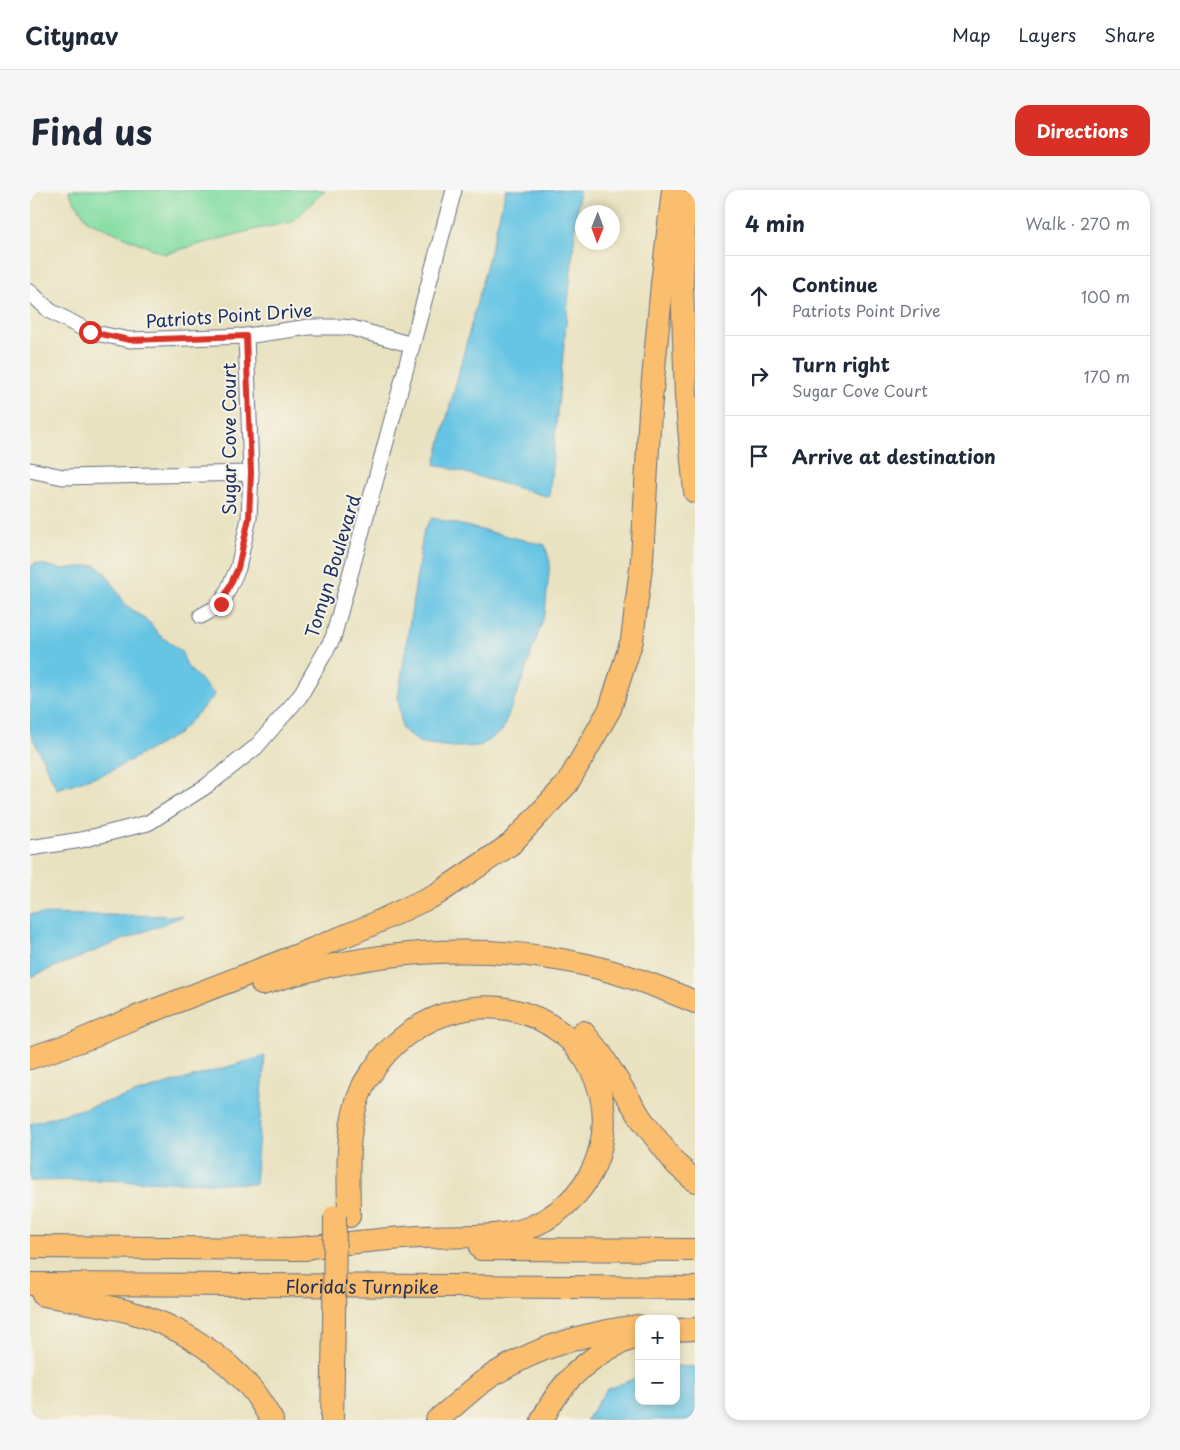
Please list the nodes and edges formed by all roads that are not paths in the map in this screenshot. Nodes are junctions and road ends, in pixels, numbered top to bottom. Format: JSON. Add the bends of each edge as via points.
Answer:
{"nodes":[{"id":1,"x":454,"y":190,"type":"edge"},
{"id":2,"x":673,"y":190,"type":"edge"},
{"id":3,"x":685,"y":190,"type":"edge"},
{"id":4,"x":30,"y":292,"type":"edge"},
{"id":5,"x":246,"y":336,"type":"junction"},
{"id":6,"x":412,"y":345,"type":"junction"},
{"id":7,"x":30,"y":470,"type":"edge"},
{"id":8,"x":251,"y":473,"type":"junction"},
{"id":9,"x":695,"y":492,"type":"edge"},
{"id":10,"x":201,"y":616,"type":"dead end"},
{"id":11,"x":30,"y":848,"type":"edge"},
{"id":12,"x":297,"y":964,"type":"junction"},
{"id":13,"x":695,"y":1002,"type":"edge"},
{"id":14,"x":30,"y":1058,"type":"edge"},
{"id":15,"x":695,"y":1181,"type":"edge"},
{"id":16,"x":342,"y":1216,"type":"junction"},
{"id":17,"x":30,"y":1247,"type":"edge"},
{"id":18,"x":292,"y":1249,"type":"junction"},
{"id":19,"x":695,"y":1250,"type":"edge"},
{"id":20,"x":30,"y":1284,"type":"edge"},
{"id":21,"x":695,"y":1288,"type":"edge"},
{"id":22,"x":30,"y":1293,"type":"edge"},
{"id":23,"x":342,"y":1322,"type":"junction"},
{"id":24,"x":680,"y":1325,"type":"edge"},
{"id":25,"x":695,"y":1325,"type":"edge"},
{"id":26,"x":635,"y":1327,"type":"edge"},
{"id":27,"x":695,"y":1329,"type":"edge"},
{"id":28,"x":680,"y":1330,"type":"edge"},
{"id":29,"x":635,"y":1337,"type":"edge"},
{"id":30,"x":272,"y":1420,"type":"edge"},
{"id":31,"x":332,"y":1420,"type":"edge"},
{"id":32,"x":346,"y":1420,"type":"edge"},
{"id":33,"x":437,"y":1420,"type":"edge"},
{"id":34,"x":542,"y":1420,"type":"edge"}],
"edges":[{"from":1,"to":6,"type":"street","name":"Tomyn Boulevard"},
{"from":2,"to":12,"type":"highway","via":[[650,412],[642,559],[632,640],[610,709],[567,784],[511,844],[437,894]]},
{"from":3,"to":9,"type":"highway","via":[[682,282],[686,396]]},
{"from":4,"to":5,"type":"street","name":"Patriots Point Drive","via":[[50,311],[90,332],[130,340]]},
{"from":5,"to":6,"type":"street","name":"Patriots Point Drive","via":[[308,327],[341,327]]},
{"from":5,"to":8,"type":"street","name":"Sugar Cove Court"},
{"from":6,"to":11,"type":"street","name":"Tomyn Boulevard","via":[[333,638],[300,696],[256,747],[208,786],[148,823],[81,840]]},
{"from":7,"to":8,"type":"street","via":[[63,477]]},
{"from":8,"to":10,"type":"street","name":"Sugar Cove Court","via":[[249,518],[238,568],[221,604]]},
{"from":12,"to":13,"type":"highway","via":[[350,962],[410,953],[475,951],[532,955],[588,965],[650,983]]},
{"from":12,"to":14,"type":"highway","via":[[142,1022]]},
{"from":15,"to":16,"type":"highway","via":[[676,1164],[642,1120],[601,1054],[570,1020],[548,1006],[530,1000],[507,994],[474,994],[431,1004],[406,1017],[368,1051],[350,1080],[336,1127]]},
{"from":16,"to":18,"type":"highway","via":[[350,1129],[363,1086],[378,1062],[411,1031],[460,1009],[505,1008],[529,1013],[549,1023],[571,1040],[588,1062],[603,1105],[604,1135],[588,1178],[574,1198],[552,1217],[507,1234],[418,1237]]},
{"from":16,"to":23,"type":"highway"},
{"from":17,"to":18,"type":"highway","name":"Florida's Turnpike"},
{"from":18,"to":19,"type":"highway","name":"Florida's Turnpike"},
{"from":20,"to":21,"type":"highway","name":"Florida's Turnpike"},
{"from":22,"to":30,"type":"highway","via":[[92,1303],[166,1325],[198,1342],[228,1366],[253,1392]]},
{"from":23,"to":31,"type":"highway"},
{"from":23,"to":32,"type":"highway","via":[[349,1387]]},
{"from":24,"to":25,"type":"highway"},
{"from":26,"to":33,"type":"highway","via":[[581,1337],[526,1358],[482,1383]]},
{"from":27,"to":28,"type":"highway"},
{"from":29,"to":34,"type":"highway","via":[[603,1352],[581,1368],[564,1385]]}]}
